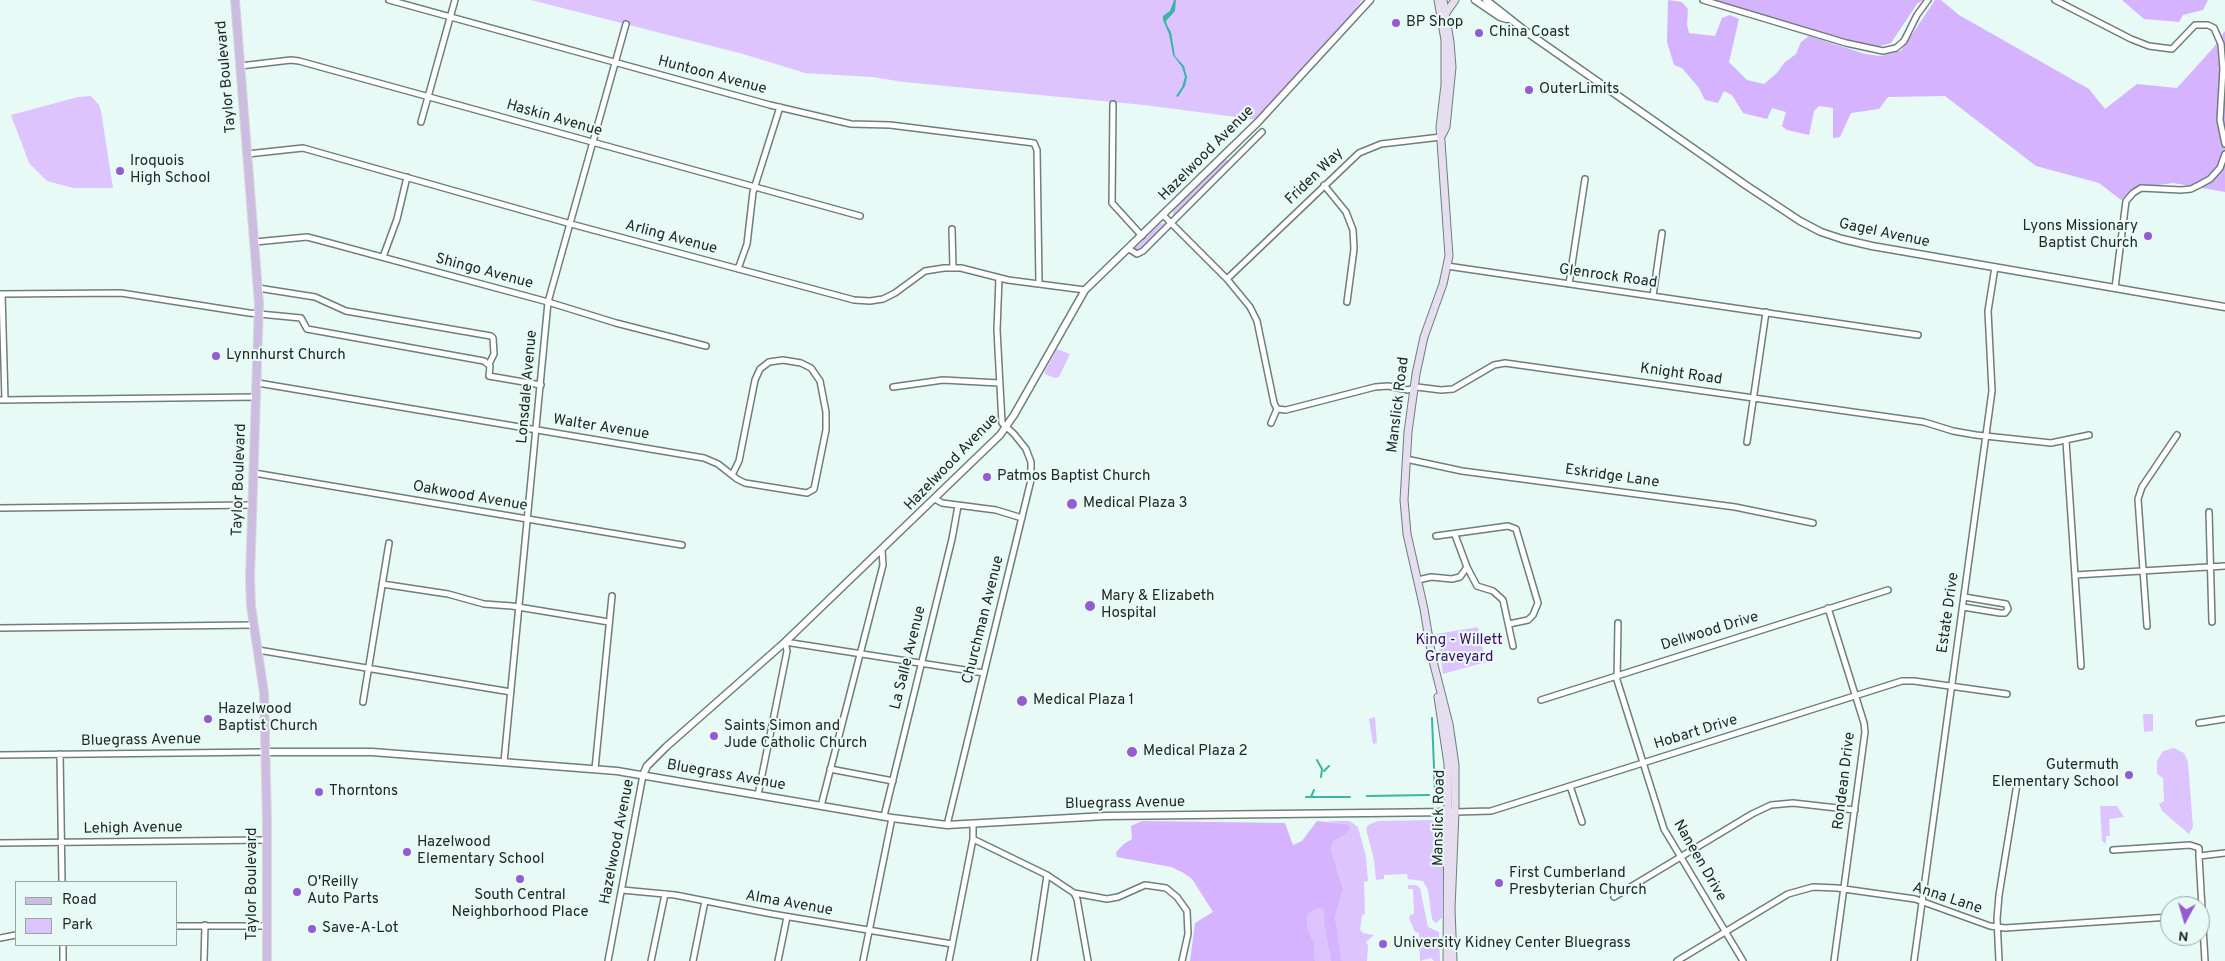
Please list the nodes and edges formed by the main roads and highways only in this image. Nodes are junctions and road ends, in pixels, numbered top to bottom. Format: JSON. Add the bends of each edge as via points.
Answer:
{"nodes":[{"id":1,"x":235,"y":0,"type":"edge"},
{"id":2,"x":1438,"y":0,"type":"edge"},
{"id":3,"x":1443,"y":0,"type":"edge"},
{"id":4,"x":1455,"y":0,"type":"edge"},
{"id":5,"x":1446,"y":13,"type":"junction"},
{"id":6,"x":1446,"y":33,"type":"junction"},
{"id":7,"x":1437,"y":677,"type":"junction"},
{"id":8,"x":267,"y":961,"type":"edge"},
{"id":9,"x":1447,"y":961,"type":"edge"},
{"id":10,"x":1453,"y":961,"type":"edge"}],
"edges":[{"from":1,"to":8,"type":"main road","name":"Taylor Boulevard","via":[[259,313],[250,577],[264,687]]},
{"from":2,"to":6,"type":"main road","name":"Manslick Road"},
{"from":3,"to":5,"type":"main road","name":"Manslick Road"},
{"from":4,"to":5,"type":"main road"},
{"from":5,"to":6,"type":"main road","name":"Manslick Road"},
{"from":6,"to":7,"type":"main road","name":"Manslick Road","via":[[1440,127],[1449,240],[1447,266],[1424,337],[1413,388],[1404,516]]},
{"from":7,"to":9,"type":"main road","name":"Manslick Road","via":[[1448,764]]},
{"from":7,"to":10,"type":"main road","name":"Manslick Road","via":[[1455,765],[1451,910]]}]}
